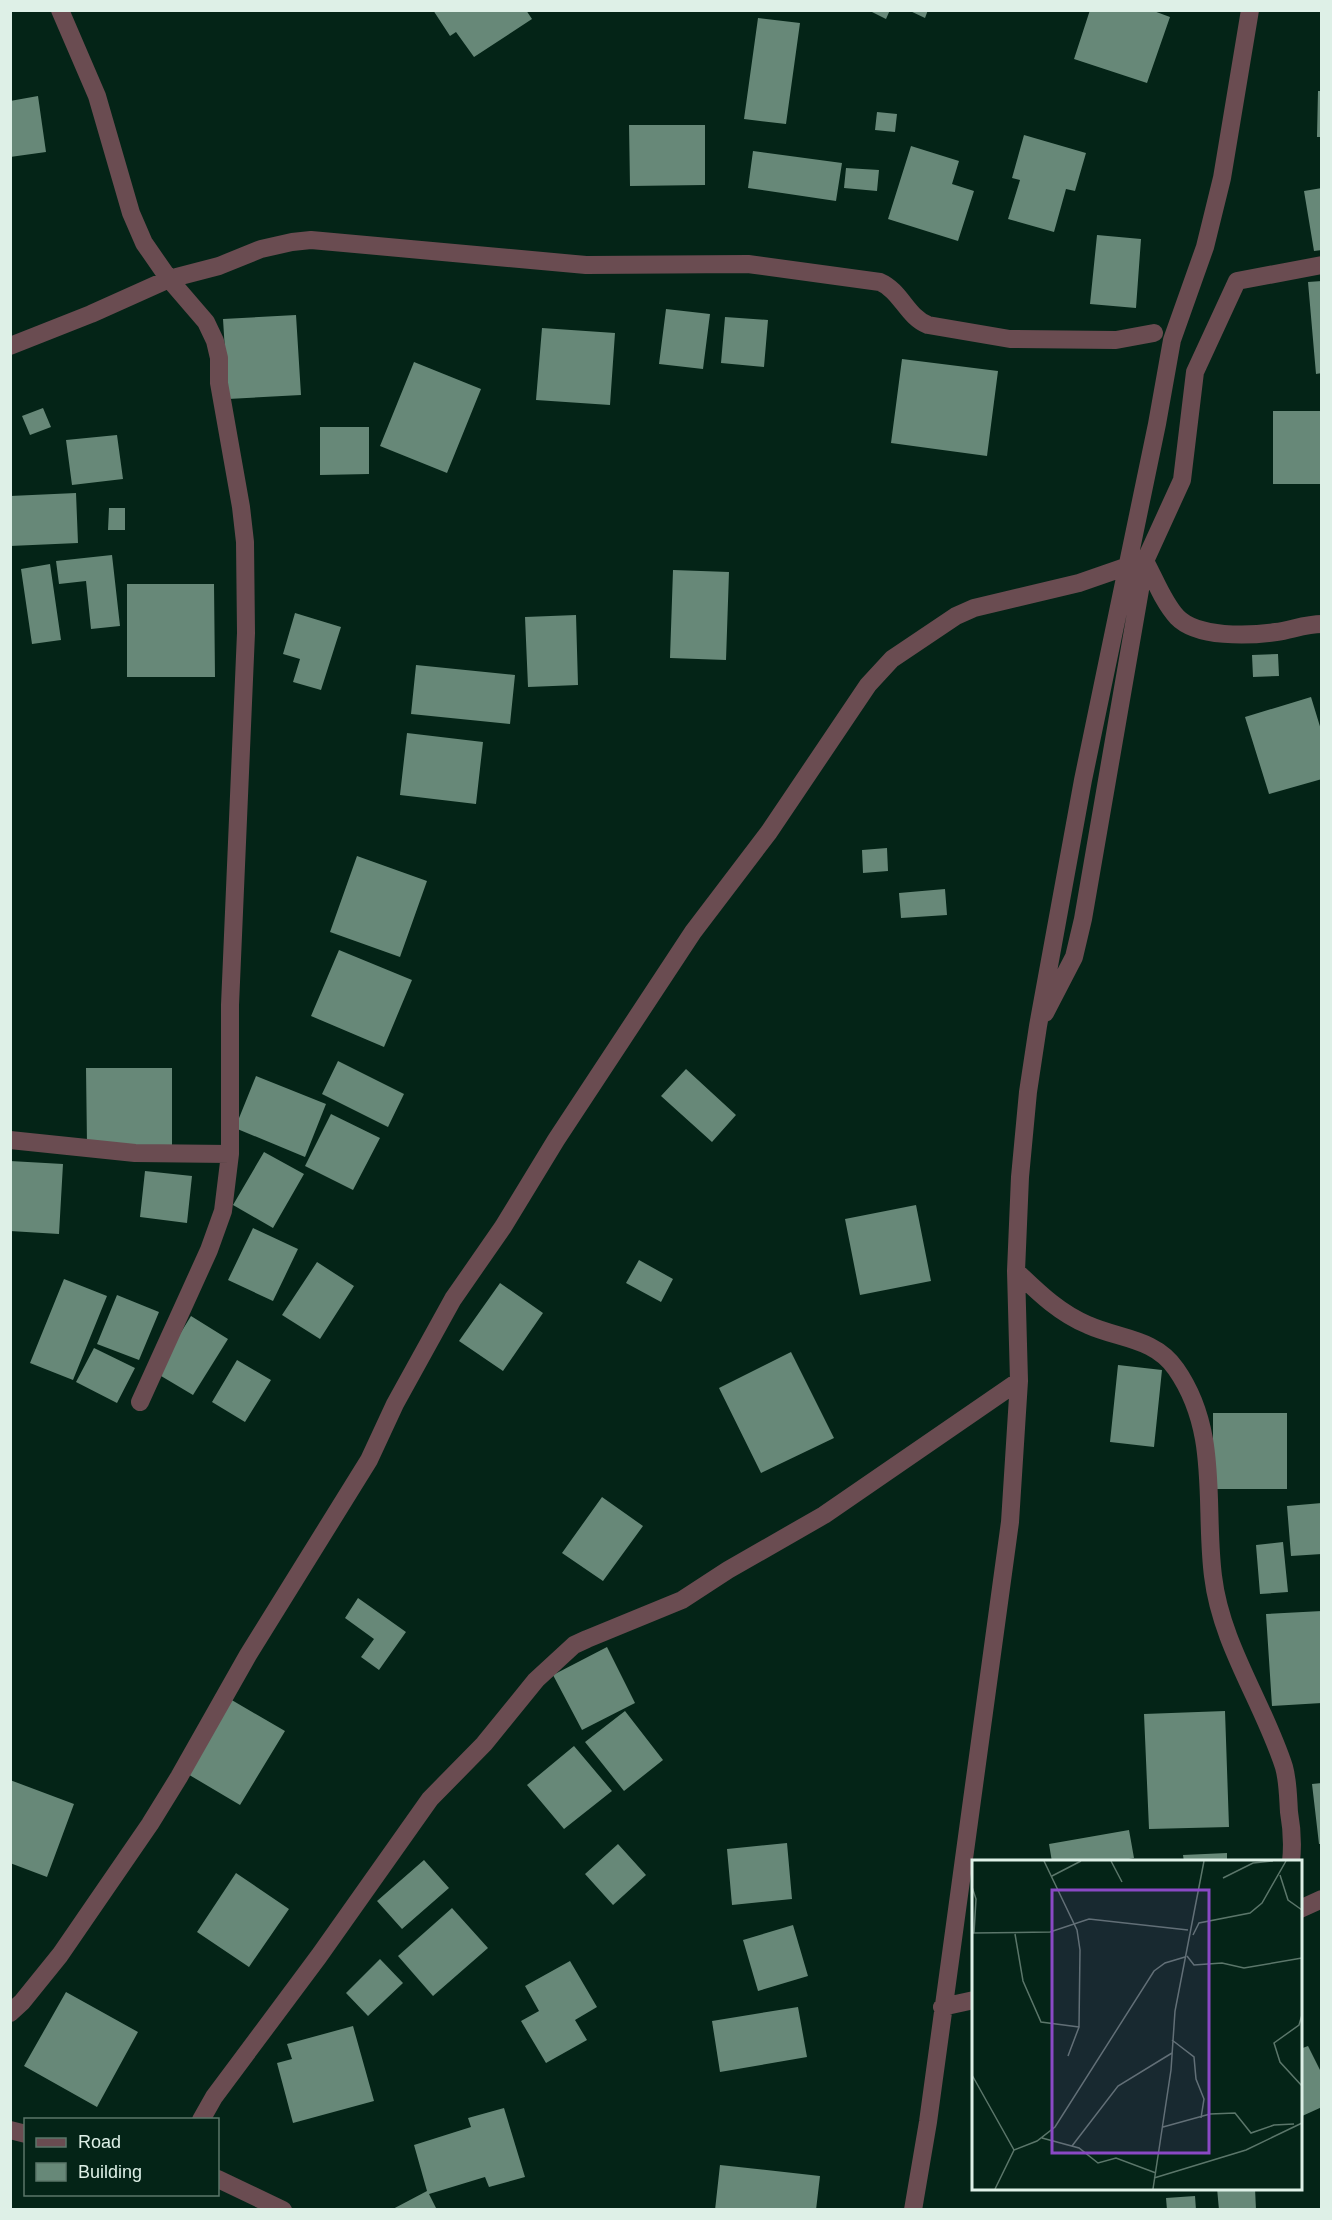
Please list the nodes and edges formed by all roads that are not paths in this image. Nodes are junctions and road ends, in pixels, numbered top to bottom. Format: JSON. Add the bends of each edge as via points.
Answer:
{"nodes":[{"id":1,"x":60,"y":10,"type":"edge"},
{"id":2,"x":1250,"y":10,"type":"edge"},
{"id":3,"x":1322,"y":265,"type":"edge"},
{"id":4,"x":169,"y":279,"type":"junction"},
{"id":5,"x":1154,"y":333,"type":"dead end"},
{"id":6,"x":10,"y":346,"type":"edge"},
{"id":7,"x":1136,"y":563,"type":"junction"},
{"id":8,"x":1322,"y":624,"type":"edge"},
{"id":9,"x":1038,"y":1026,"type":"junction"},
{"id":10,"x":10,"y":1140,"type":"edge"},
{"id":11,"x":230,"y":1154,"type":"junction"},
{"id":12,"x":1016,"y":1271,"type":"junction"},
{"id":13,"x":1019,"y":1381,"type":"junction"},
{"id":14,"x":140,"y":1402,"type":"dead end"},
{"id":15,"x":1291,"y":1860,"type":"edge"},
{"id":16,"x":1322,"y":1899,"type":"edge"},
{"id":17,"x":1302,"y":1908,"type":"edge"},
{"id":18,"x":972,"y":2000,"type":"edge"},
{"id":19,"x":942,"y":2007,"type":"junction"},
{"id":20,"x":10,"y":2013,"type":"edge"},
{"id":21,"x":202,"y":2118,"type":"edge"},
{"id":22,"x":219,"y":2179,"type":"edge"},
{"id":23,"x":282,"y":2210,"type":"edge"},
{"id":24,"x":913,"y":2210,"type":"edge"}],
"edges":[{"from":1,"to":4,"type":"street","via":[[97,96],[131,213],[144,243]]},
{"from":2,"to":7,"type":"street","via":[[1222,178],[1205,247],[1172,340]]},
{"from":3,"to":7,"type":"street","via":[[1244,279],[1232,290],[1195,372],[1182,480]]},
{"from":4,"to":5,"type":"street","via":[[219,266],[261,249],[311,240],[586,265],[747,264],[880,282],[928,326],[1010,339],[1116,340]]},
{"from":4,"to":6,"type":"street"},
{"from":4,"to":11,"type":"street","via":[[206,322],[215,341],[245,542],[246,633],[230,1005]]},
{"from":7,"to":8,"type":"street","via":[[1179,619],[1206,632],[1253,634]]},
{"from":7,"to":9,"type":"street","via":[[1083,780]]},
{"from":7,"to":9,"type":"street","via":[[1083,919],[1074,957]]},
{"from":7,"to":20,"type":"street","via":[[1079,583],[974,608],[956,616],[892,660],[868,686],[769,832],[693,932],[556,1140],[504,1227],[453,1299],[369,1460],[248,1655],[150,1824],[60,1955]]},
{"from":9,"to":12,"type":"street","via":[[1020,1177]]},
{"from":10,"to":11,"type":"street","via":[[135,1154]]},
{"from":11,"to":14,"type":"street","via":[[223,1211],[216,1231]]},
{"from":12,"to":13,"type":"street"},
{"from":12,"to":15,"type":"street","via":[[1054,1307],[1089,1326],[1157,1349],[1175,1368],[1198,1411],[1205,1438],[1218,1601],[1285,1769]]},
{"from":13,"to":19,"type":"street","via":[[1010,1522]]},
{"from":13,"to":21,"type":"street","via":[[824,1515],[682,1600],[574,1645],[536,1680],[484,1744],[430,1799]]},
{"from":16,"to":17,"type":"street"},
{"from":18,"to":19,"type":"street"},
{"from":19,"to":24,"type":"street"},
{"from":22,"to":23,"type":"street"}]}
